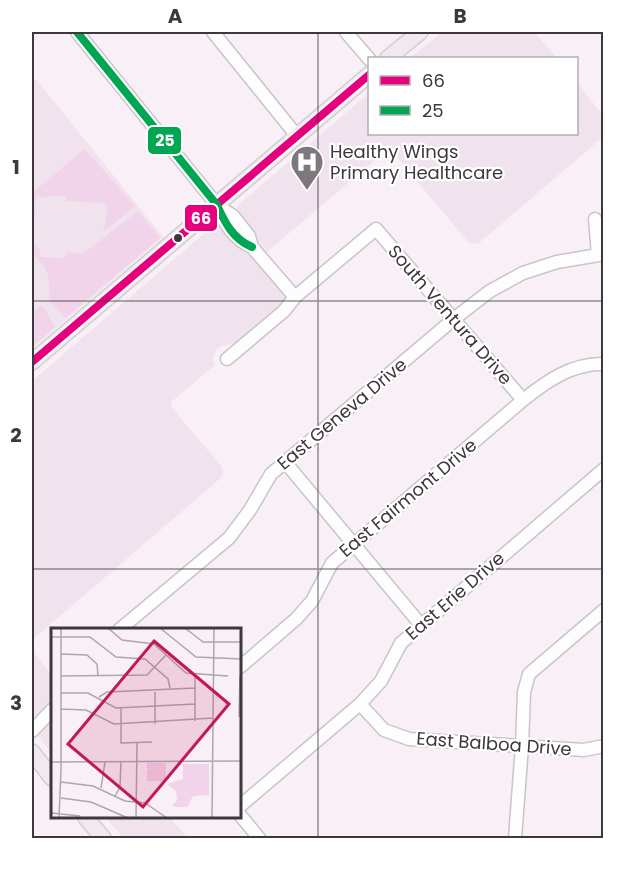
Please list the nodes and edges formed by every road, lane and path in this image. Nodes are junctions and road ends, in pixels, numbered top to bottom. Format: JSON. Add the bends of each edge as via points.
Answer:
{"nodes":[{"id":1,"x":77,"y":32,"type":"edge"},
{"id":2,"x":213,"y":32,"type":"edge"},
{"id":3,"x":346,"y":32,"type":"edge"},
{"id":4,"x":420,"y":32,"type":"edge"},
{"id":5,"x":389,"y":57,"type":"edge"},
{"id":6,"x":368,"y":59,"type":"edge"},
{"id":7,"x":368,"y":75,"type":"edge"},
{"id":8,"x":297,"y":136,"type":"junction"},
{"id":9,"x":217,"y":205,"type":"junction"},
{"id":10,"x":595,"y":219,"type":"dead end"},
{"id":11,"x":601,"y":255,"type":"edge"},
{"id":12,"x":295,"y":297,"type":"junction"},
{"id":13,"x":454,"y":318,"type":"junction"},
{"id":14,"x":226,"y":359,"type":"dead end"},
{"id":15,"x":32,"y":362,"type":"edge"},
{"id":16,"x":603,"y":364,"type":"edge"},
{"id":17,"x":523,"y":400,"type":"junction"},
{"id":18,"x":285,"y":462,"type":"junction"},
{"id":19,"x":603,"y":470,"type":"edge"},
{"id":20,"x":353,"y":544,"type":"junction"},
{"id":21,"x":603,"y":610,"type":"edge"},
{"id":22,"x":421,"y":625,"type":"junction"},
{"id":23,"x":121,"y":628,"type":"edge"},
{"id":24,"x":242,"y":665,"type":"edge"},
{"id":25,"x":360,"y":704,"type":"junction"},
{"id":26,"x":51,"y":711,"type":"edge"},
{"id":27,"x":32,"y":731,"type":"edge"},
{"id":28,"x":522,"y":746,"type":"junction"},
{"id":29,"x":603,"y":746,"type":"edge"},
{"id":30,"x":32,"y":753,"type":"edge"},
{"id":31,"x":51,"y":777,"type":"edge"},
{"id":32,"x":242,"y":804,"type":"edge"},
{"id":33,"x":242,"y":817,"type":"edge"},
{"id":34,"x":87,"y":819,"type":"edge"},
{"id":35,"x":103,"y":838,"type":"edge"},
{"id":36,"x":259,"y":838,"type":"edge"},
{"id":37,"x":515,"y":838,"type":"edge"}],
"edges":[{"from":1,"to":9,"type":"street"},
{"from":2,"to":8,"type":"street"},
{"from":3,"to":6,"type":"street"},
{"from":4,"to":5,"type":"main road"},
{"from":7,"to":8,"type":"main road"},
{"from":8,"to":9,"type":"main road"},
{"from":9,"to":12,"type":"street","via":[[225,224],[241,242],[252,247]]},
{"from":9,"to":15,"type":"main road"},
{"from":10,"to":11,"type":"street"},
{"from":11,"to":13,"type":"street","name":"East Geneva Drive","via":[[557,262],[523,273]]},
{"from":12,"to":13,"type":"street","name":"South Ventura Drive","via":[[376,229]]},
{"from":12,"to":14,"type":"street","via":[[284,311]]},
{"from":13,"to":17,"type":"street","name":"South Ventura Drive"},
{"from":13,"to":18,"type":"street","name":"East Geneva Drive"},
{"from":16,"to":17,"type":"street","name":"East Fairmont Drive","via":[[571,369]]},
{"from":17,"to":20,"type":"street","name":"East Fairmont Drive"},
{"from":18,"to":20,"type":"street"},
{"from":18,"to":23,"type":"street","name":"East Geneva Drive","via":[[271,474],[229,538]]},
{"from":19,"to":22,"type":"street","name":"East Erie Drive"},
{"from":20,"to":22,"type":"street"},
{"from":20,"to":24,"type":"street","name":"East Fairmont Drive","via":[[332,563],[312,601],[296,619]]},
{"from":21,"to":28,"type":"street","via":[[529,674],[524,692]]},
{"from":22,"to":25,"type":"street","name":"East Erie Drive","via":[[401,643],[381,681]]},
{"from":25,"to":28,"type":"street","name":"East Balboa Drive","via":[[384,730],[409,739]]},
{"from":25,"to":32,"type":"street","name":"East Erie Drive"},
{"from":26,"to":27,"type":"street"},
{"from":28,"to":29,"type":"street","name":"East Balboa Drive","via":[[584,750]]},
{"from":28,"to":37,"type":"street"},
{"from":30,"to":31,"type":"main road"},
{"from":33,"to":36,"type":"street"},
{"from":34,"to":35,"type":"main road"}]}
